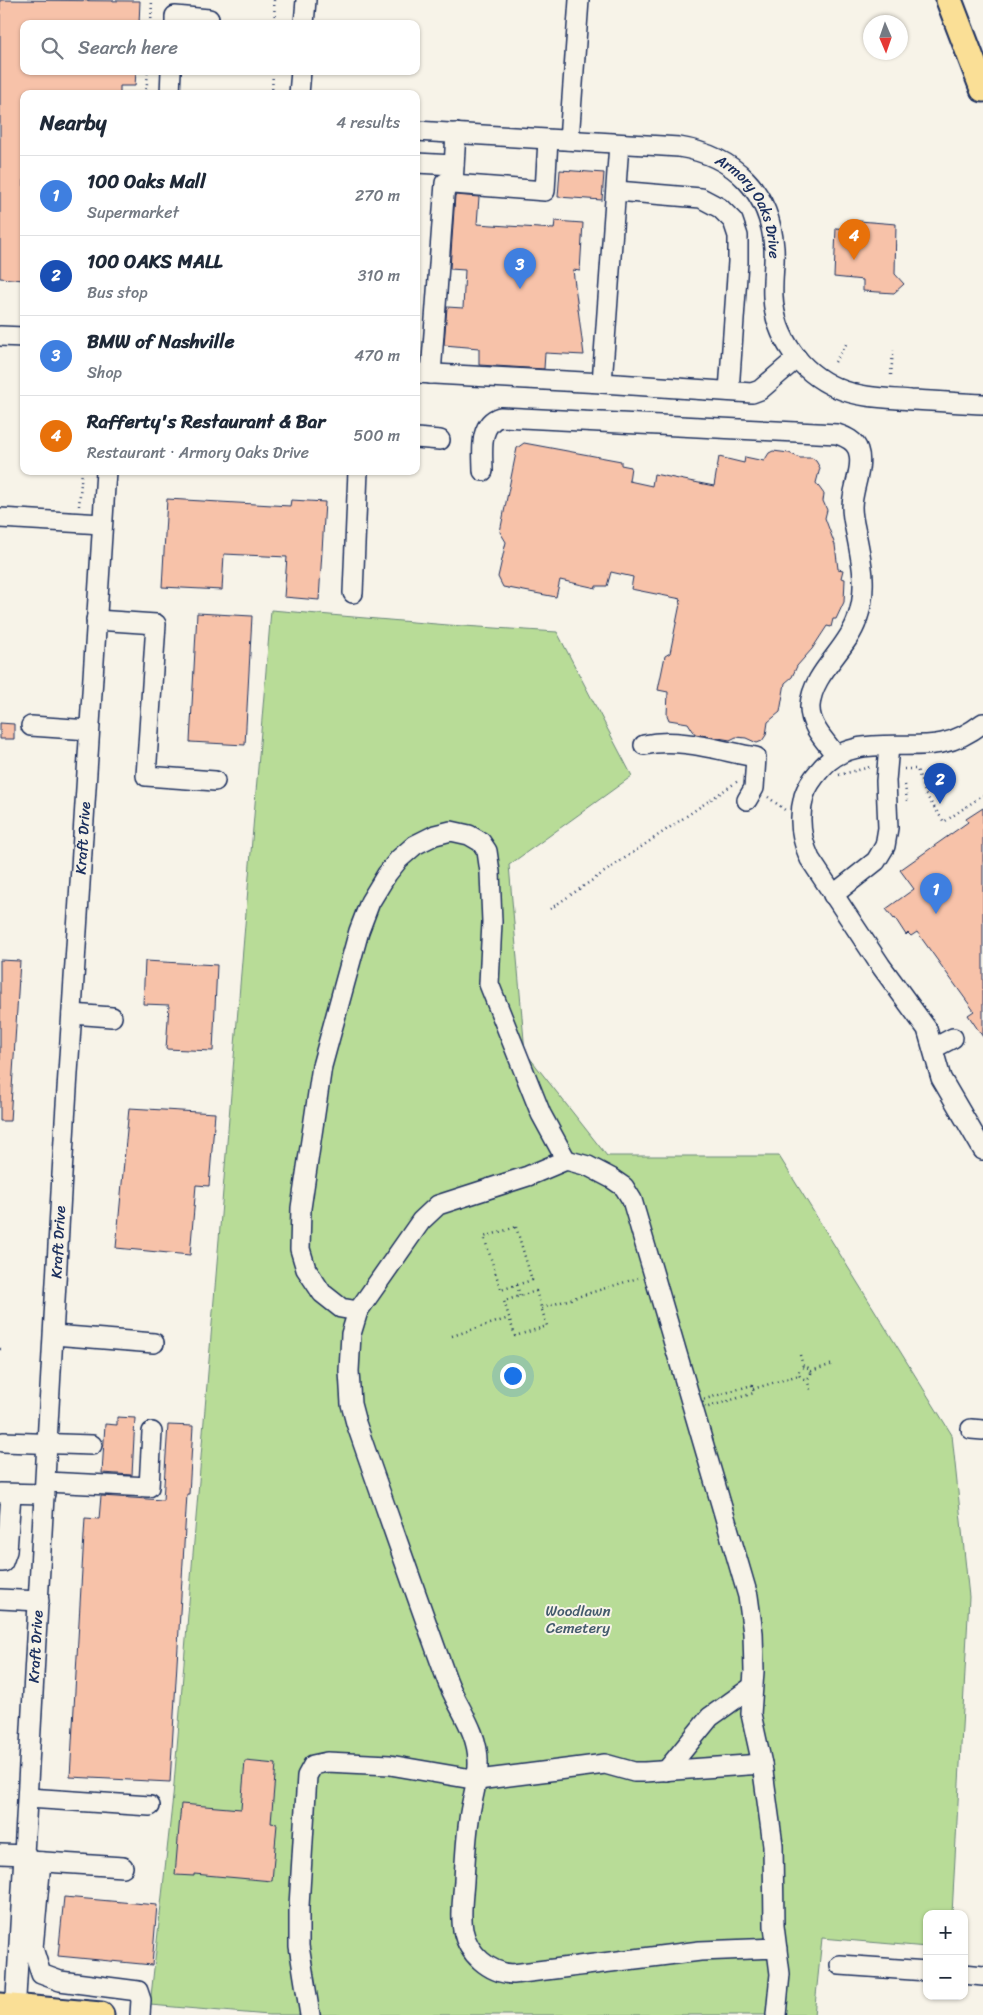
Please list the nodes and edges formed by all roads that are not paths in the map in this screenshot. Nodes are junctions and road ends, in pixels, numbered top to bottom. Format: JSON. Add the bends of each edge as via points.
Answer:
{"nodes":[{"id":1,"x":306,"y":0,"type":"edge"},
{"id":2,"x":579,"y":0,"type":"edge"},
{"id":3,"x":949,"y":0,"type":"edge"},
{"id":4,"x":209,"y":19,"type":"dead end"},
{"id":5,"x":175,"y":20,"type":"edge"},
{"id":6,"x":304,"y":20,"type":"edge"},
{"id":7,"x":171,"y":75,"type":"edge"},
{"id":8,"x":301,"y":75,"type":"edge"},
{"id":9,"x":170,"y":90,"type":"edge"},
{"id":10,"x":299,"y":90,"type":"edge"},
{"id":11,"x":983,"y":90,"type":"edge"},
{"id":12,"x":420,"y":131,"type":"edge"},
{"id":13,"x":456,"y":133,"type":"junction"},
{"id":14,"x":548,"y":140,"type":"junction"},
{"id":15,"x":569,"y":140,"type":"junction"},
{"id":16,"x":619,"y":144,"type":"junction"},
{"id":17,"x":420,"y":163,"type":"edge"},
{"id":18,"x":454,"y":165,"type":"junction"},
{"id":19,"x":453,"y":184,"type":"junction"},
{"id":20,"x":617,"y":191,"type":"junction"},
{"id":21,"x":0,"y":336,"type":"edge"},
{"id":22,"x":20,"y":338,"type":"edge"},
{"id":23,"x":797,"y":358,"type":"junction"},
{"id":24,"x":424,"y":373,"type":"edge"},
{"id":25,"x":602,"y":384,"type":"junction"},
{"id":26,"x":729,"y":391,"type":"junction"},
{"id":27,"x":983,"y":404,"type":"edge"},
{"id":28,"x":420,"y":438,"type":"edge"},
{"id":29,"x":440,"y":440,"type":"dead end"},
{"id":30,"x":483,"y":471,"type":"dead end"},
{"id":31,"x":106,"y":475,"type":"edge"},
{"id":32,"x":358,"y":475,"type":"edge"},
{"id":33,"x":0,"y":518,"type":"edge"},
{"id":34,"x":102,"y":524,"type":"junction"},
{"id":35,"x":353,"y":593,"type":"dead end"},
{"id":36,"x":96,"y":620,"type":"junction"},
{"id":37,"x":983,"y":723,"type":"edge"},
{"id":38,"x":31,"y":726,"type":"dead end"},
{"id":39,"x":89,"y":730,"type":"junction"},
{"id":40,"x":644,"y":745,"type":"dead end"},
{"id":41,"x":889,"y":746,"type":"junction"},
{"id":42,"x":836,"y":755,"type":"junction"},
{"id":43,"x":214,"y":782,"type":"dead end"},
{"id":44,"x":747,"y":800,"type":"dead end"},
{"id":45,"x":833,"y":895,"type":"junction"},
{"id":46,"x":72,"y":1014,"type":"junction"},
{"id":47,"x":112,"y":1017,"type":"dead end"},
{"id":48,"x":953,"y":1038,"type":"dead end"},
{"id":49,"x":934,"y":1048,"type":"junction"},
{"id":50,"x":983,"y":1150,"type":"edge"},
{"id":51,"x":566,"y":1160,"type":"junction"},
{"id":52,"x":358,"y":1311,"type":"junction"},
{"id":53,"x":54,"y":1335,"type":"junction"},
{"id":54,"x":154,"y":1343,"type":"dead end"},
{"id":55,"x":152,"y":1432,"type":"dead end"},
{"id":56,"x":2,"y":1442,"type":"dead end"},
{"id":57,"x":48,"y":1444,"type":"junction"},
{"id":58,"x":92,"y":1445,"type":"dead end"},
{"id":59,"x":45,"y":1488,"type":"junction"},
{"id":60,"x":5,"y":1494,"type":"edge"},
{"id":61,"x":0,"y":1562,"type":"edge"},
{"id":62,"x":0,"y":1599,"type":"edge"},
{"id":63,"x":39,"y":1601,"type":"junction"},
{"id":64,"x":752,"y":1687,"type":"junction"},
{"id":65,"x":762,"y":1764,"type":"junction"},
{"id":66,"x":666,"y":1771,"type":"junction"},
{"id":67,"x":478,"y":1780,"type":"junction"},
{"id":68,"x":28,"y":1798,"type":"junction"},
{"id":69,"x":150,"y":1806,"type":"dead end"},
{"id":70,"x":0,"y":1854,"type":"edge"},
{"id":71,"x":31,"y":1860,"type":"junction"},
{"id":72,"x":123,"y":1867,"type":"dead end"},
{"id":73,"x":777,"y":1948,"type":"junction"},
{"id":74,"x":840,"y":1964,"type":"dead end"},
{"id":75,"x":923,"y":1971,"type":"edge"},
{"id":76,"x":968,"y":1974,"type":"edge"},
{"id":77,"x":983,"y":1976,"type":"edge"},
{"id":78,"x":60,"y":1981,"type":"junction"},
{"id":79,"x":10,"y":2010,"type":"edge"},
{"id":80,"x":55,"y":2011,"type":"junction"},
{"id":81,"x":101,"y":2015,"type":"edge"},
{"id":82,"x":140,"y":2015,"type":"edge"},
{"id":83,"x":310,"y":2015,"type":"edge"},
{"id":84,"x":776,"y":2015,"type":"edge"}],
"edges":[{"from":1,"to":6,"type":"street"},
{"from":2,"to":15,"type":"street"},
{"from":3,"to":11,"type":"main road"},
{"from":4,"to":5,"type":"street","via":[[175,16]]},
{"from":7,"to":9,"type":"street"},
{"from":8,"to":10,"type":"street"},
{"from":12,"to":13,"type":"street","name":"Armory Oaks Drive"},
{"from":13,"to":14,"type":"street","name":"Armory Oaks Drive"},
{"from":13,"to":18,"type":"street"},
{"from":14,"to":15,"type":"street","name":"Armory Oaks Drive"},
{"from":14,"to":19,"type":"street","via":[[545,191]]},
{"from":15,"to":16,"type":"street","name":"Armory Oaks Drive"},
{"from":16,"to":20,"type":"street"},
{"from":16,"to":23,"type":"street","name":"Armory Oaks Drive","via":[[679,147],[701,152],[731,166],[748,182],[770,221],[775,312],[784,340]]},
{"from":17,"to":18,"type":"street"},
{"from":18,"to":19,"type":"street"},
{"from":19,"to":24,"type":"street","via":[[445,184]]},
{"from":20,"to":25,"type":"street"},
{"from":20,"to":26,"type":"street","via":[[701,198],[720,208],[733,221],[738,236],[738,262]]},
{"from":21,"to":22,"type":"street"},
{"from":23,"to":26,"type":"street","via":[[757,393]]},
{"from":23,"to":27,"type":"street","name":"Armory Oaks Drive","via":[[812,374],[851,393]]},
{"from":24,"to":25,"type":"street"},
{"from":25,"to":26,"type":"street"},
{"from":28,"to":29,"type":"street"},
{"from":30,"to":42,"type":"street","via":[[484,436],[490,423],[500,417],[828,434],[854,443],[859,459],[852,508],[864,572],[863,594],[854,628],[817,684],[810,704],[814,726]]},
{"from":31,"to":34,"type":"street","name":"Kraft Drive"},
{"from":32,"to":35,"type":"street"},
{"from":33,"to":34,"type":"street"},
{"from":34,"to":36,"type":"street","name":"Kraft Drive"},
{"from":36,"to":39,"type":"street","name":"Kraft Drive"},
{"from":36,"to":43,"type":"street","via":[[156,624],[146,776]]},
{"from":37,"to":41,"type":"street","via":[[953,740]]},
{"from":38,"to":39,"type":"street"},
{"from":39,"to":46,"type":"street","name":"Kraft Drive"},
{"from":40,"to":44,"type":"street","via":[[676,744],[756,757],[748,780],[754,788]]},
{"from":41,"to":42,"type":"street","via":[[858,748]]},
{"from":41,"to":45,"type":"street","via":[[885,846],[876,861]]},
{"from":42,"to":45,"type":"street","via":[[810,782],[800,820],[806,852]]},
{"from":45,"to":49,"type":"street","via":[[880,966],[927,1028]]},
{"from":46,"to":47,"type":"street"},
{"from":46,"to":53,"type":"street","name":"Kraft Drive"},
{"from":48,"to":49,"type":"street"},
{"from":49,"to":50,"type":"street","via":[[942,1078]]},
{"from":51,"to":52,"type":"street","via":[[438,1205],[421,1221]]},
{"from":51,"to":52,"type":"street","via":[[541,1114],[489,984],[489,857],[481,842],[469,835],[450,831],[435,834],[415,845],[399,860],[370,902],[358,932],[322,1066],[301,1208],[300,1249],[306,1269],[322,1293],[341,1308]]},
{"from":51,"to":64,"type":"street","via":[[588,1166],[624,1187],[632,1200],[748,1596],[753,1633]]},
{"from":52,"to":67,"type":"street","via":[[352,1334],[351,1404],[448,1683],[474,1736]]},
{"from":53,"to":54,"type":"street"},
{"from":53,"to":57,"type":"street","name":"Kraft Drive"},
{"from":55,"to":59,"type":"street","via":[[149,1487]]},
{"from":56,"to":57,"type":"street"},
{"from":57,"to":58,"type":"street"},
{"from":57,"to":59,"type":"street","name":"Kraft Drive"},
{"from":59,"to":60,"type":"street"},
{"from":59,"to":63,"type":"street","name":"Kraft Drive"},
{"from":60,"to":61,"type":"street","via":[[7,1551],[3,1562]]},
{"from":62,"to":63,"type":"street"},
{"from":63,"to":68,"type":"street","name":"Kraft Drive"},
{"from":64,"to":65,"type":"street","via":[[751,1714]]},
{"from":64,"to":66,"type":"street","via":[[710,1717]]},
{"from":65,"to":66,"type":"street"},
{"from":65,"to":73,"type":"street","via":[[773,1845]]},
{"from":66,"to":67,"type":"street","via":[[634,1772],[605,1764]]},
{"from":67,"to":73,"type":"street","via":[[469,1820],[462,1918],[470,1947],[488,1966],[506,1974],[526,1974],[700,1951]]},
{"from":67,"to":83,"type":"street","via":[[390,1766],[327,1762],[312,1767],[307,1779],[299,1938]]},
{"from":68,"to":69,"type":"street"},
{"from":68,"to":71,"type":"street","name":"Kraft Drive"},
{"from":70,"to":71,"type":"street"},
{"from":71,"to":72,"type":"street"},
{"from":71,"to":78,"type":"street","via":[[33,1948],[41,1974]]},
{"from":71,"to":79,"type":"street","name":"Kraft Drive"},
{"from":73,"to":84,"type":"street","via":[[780,1974]]},
{"from":74,"to":75,"type":"street"},
{"from":76,"to":77,"type":"street"},
{"from":78,"to":80,"type":"street"},
{"from":78,"to":82,"type":"street","via":[[138,1991]]},
{"from":79,"to":80,"type":"main road"},
{"from":80,"to":81,"type":"main road"}]}
